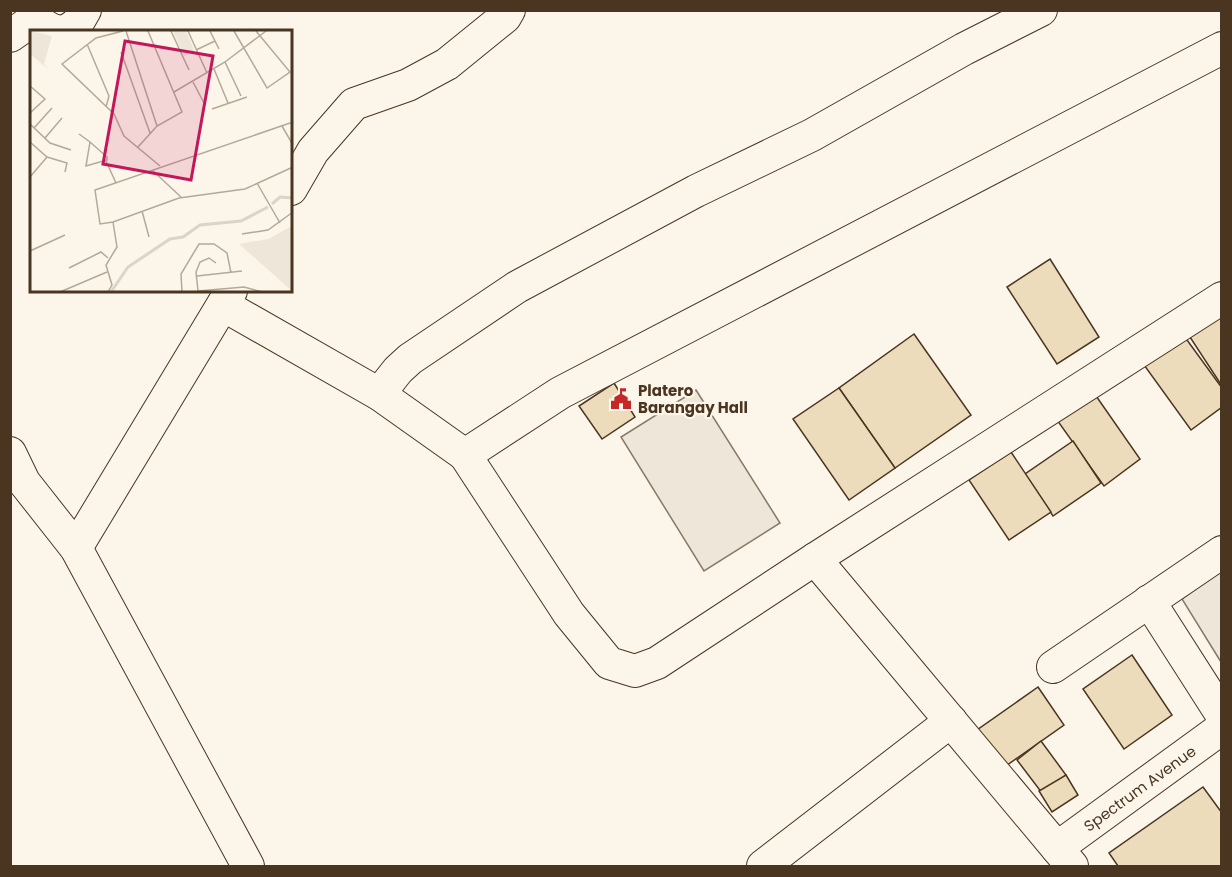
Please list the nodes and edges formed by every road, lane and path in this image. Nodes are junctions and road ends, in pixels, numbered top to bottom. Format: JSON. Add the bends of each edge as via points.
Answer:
{"nodes":[{"id":1,"x":85,"y":10,"type":"edge"},
{"id":2,"x":509,"y":10,"type":"edge"},
{"id":3,"x":1041,"y":10,"type":"edge"},
{"id":4,"x":49,"y":23,"type":"edge"},
{"id":5,"x":10,"y":36,"type":"edge"},
{"id":6,"x":1221,"y":48,"type":"edge"},
{"id":7,"x":292,"y":187,"type":"edge"},
{"id":8,"x":227,"y":298,"type":"edge"},
{"id":9,"x":1221,"y":298,"type":"edge"},
{"id":10,"x":380,"y":394,"type":"junction"},
{"id":11,"x":10,"y":453,"type":"edge"},
{"id":12,"x":465,"y":455,"type":"junction"},
{"id":13,"x":17,"y":493,"type":"edge"},
{"id":14,"x":76,"y":548,"type":"junction"},
{"id":15,"x":1221,"y":552,"type":"edge"},
{"id":16,"x":815,"y":559,"type":"junction"},
{"id":17,"x":1149,"y":601,"type":"junction"},
{"id":18,"x":1053,"y":667,"type":"dead end"},
{"id":19,"x":1221,"y":715,"type":"edge"},
{"id":20,"x":951,"y":721,"type":"junction"},
{"id":21,"x":1221,"y":728,"type":"edge"},
{"id":22,"x":1064,"y":857,"type":"edge"},
{"id":23,"x":763,"y":866,"type":"edge"},
{"id":24,"x":248,"y":867,"type":"edge"}],
"edges":[{"from":1,"to":4,"type":"street","via":[[77,24]]},
{"from":2,"to":7,"type":"street","via":[[447,64],[408,85],[354,104],[313,151]]},
{"from":3,"to":10,"type":"street","via":[[812,135],[696,191],[517,287],[410,359]]},
{"from":4,"to":5,"type":"street"},
{"from":6,"to":12,"type":"street","via":[[560,393]]},
{"from":8,"to":10,"type":"street"},
{"from":8,"to":14,"type":"street"},
{"from":9,"to":16,"type":"street"},
{"from":10,"to":12,"type":"street"},
{"from":11,"to":13,"type":"street"},
{"from":12,"to":16,"type":"street","via":[[569,614],[609,663],[635,671],[657,663]]},
{"from":13,"to":14,"type":"street"},
{"from":14,"to":24,"type":"street"},
{"from":15,"to":17,"type":"street"},
{"from":16,"to":20,"type":"street"},
{"from":17,"to":18,"type":"street"},
{"from":17,"to":19,"type":"street"},
{"from":20,"to":22,"type":"street"},
{"from":20,"to":23,"type":"street"},
{"from":21,"to":22,"type":"street","name":"Spectrum Avenue"}]}
